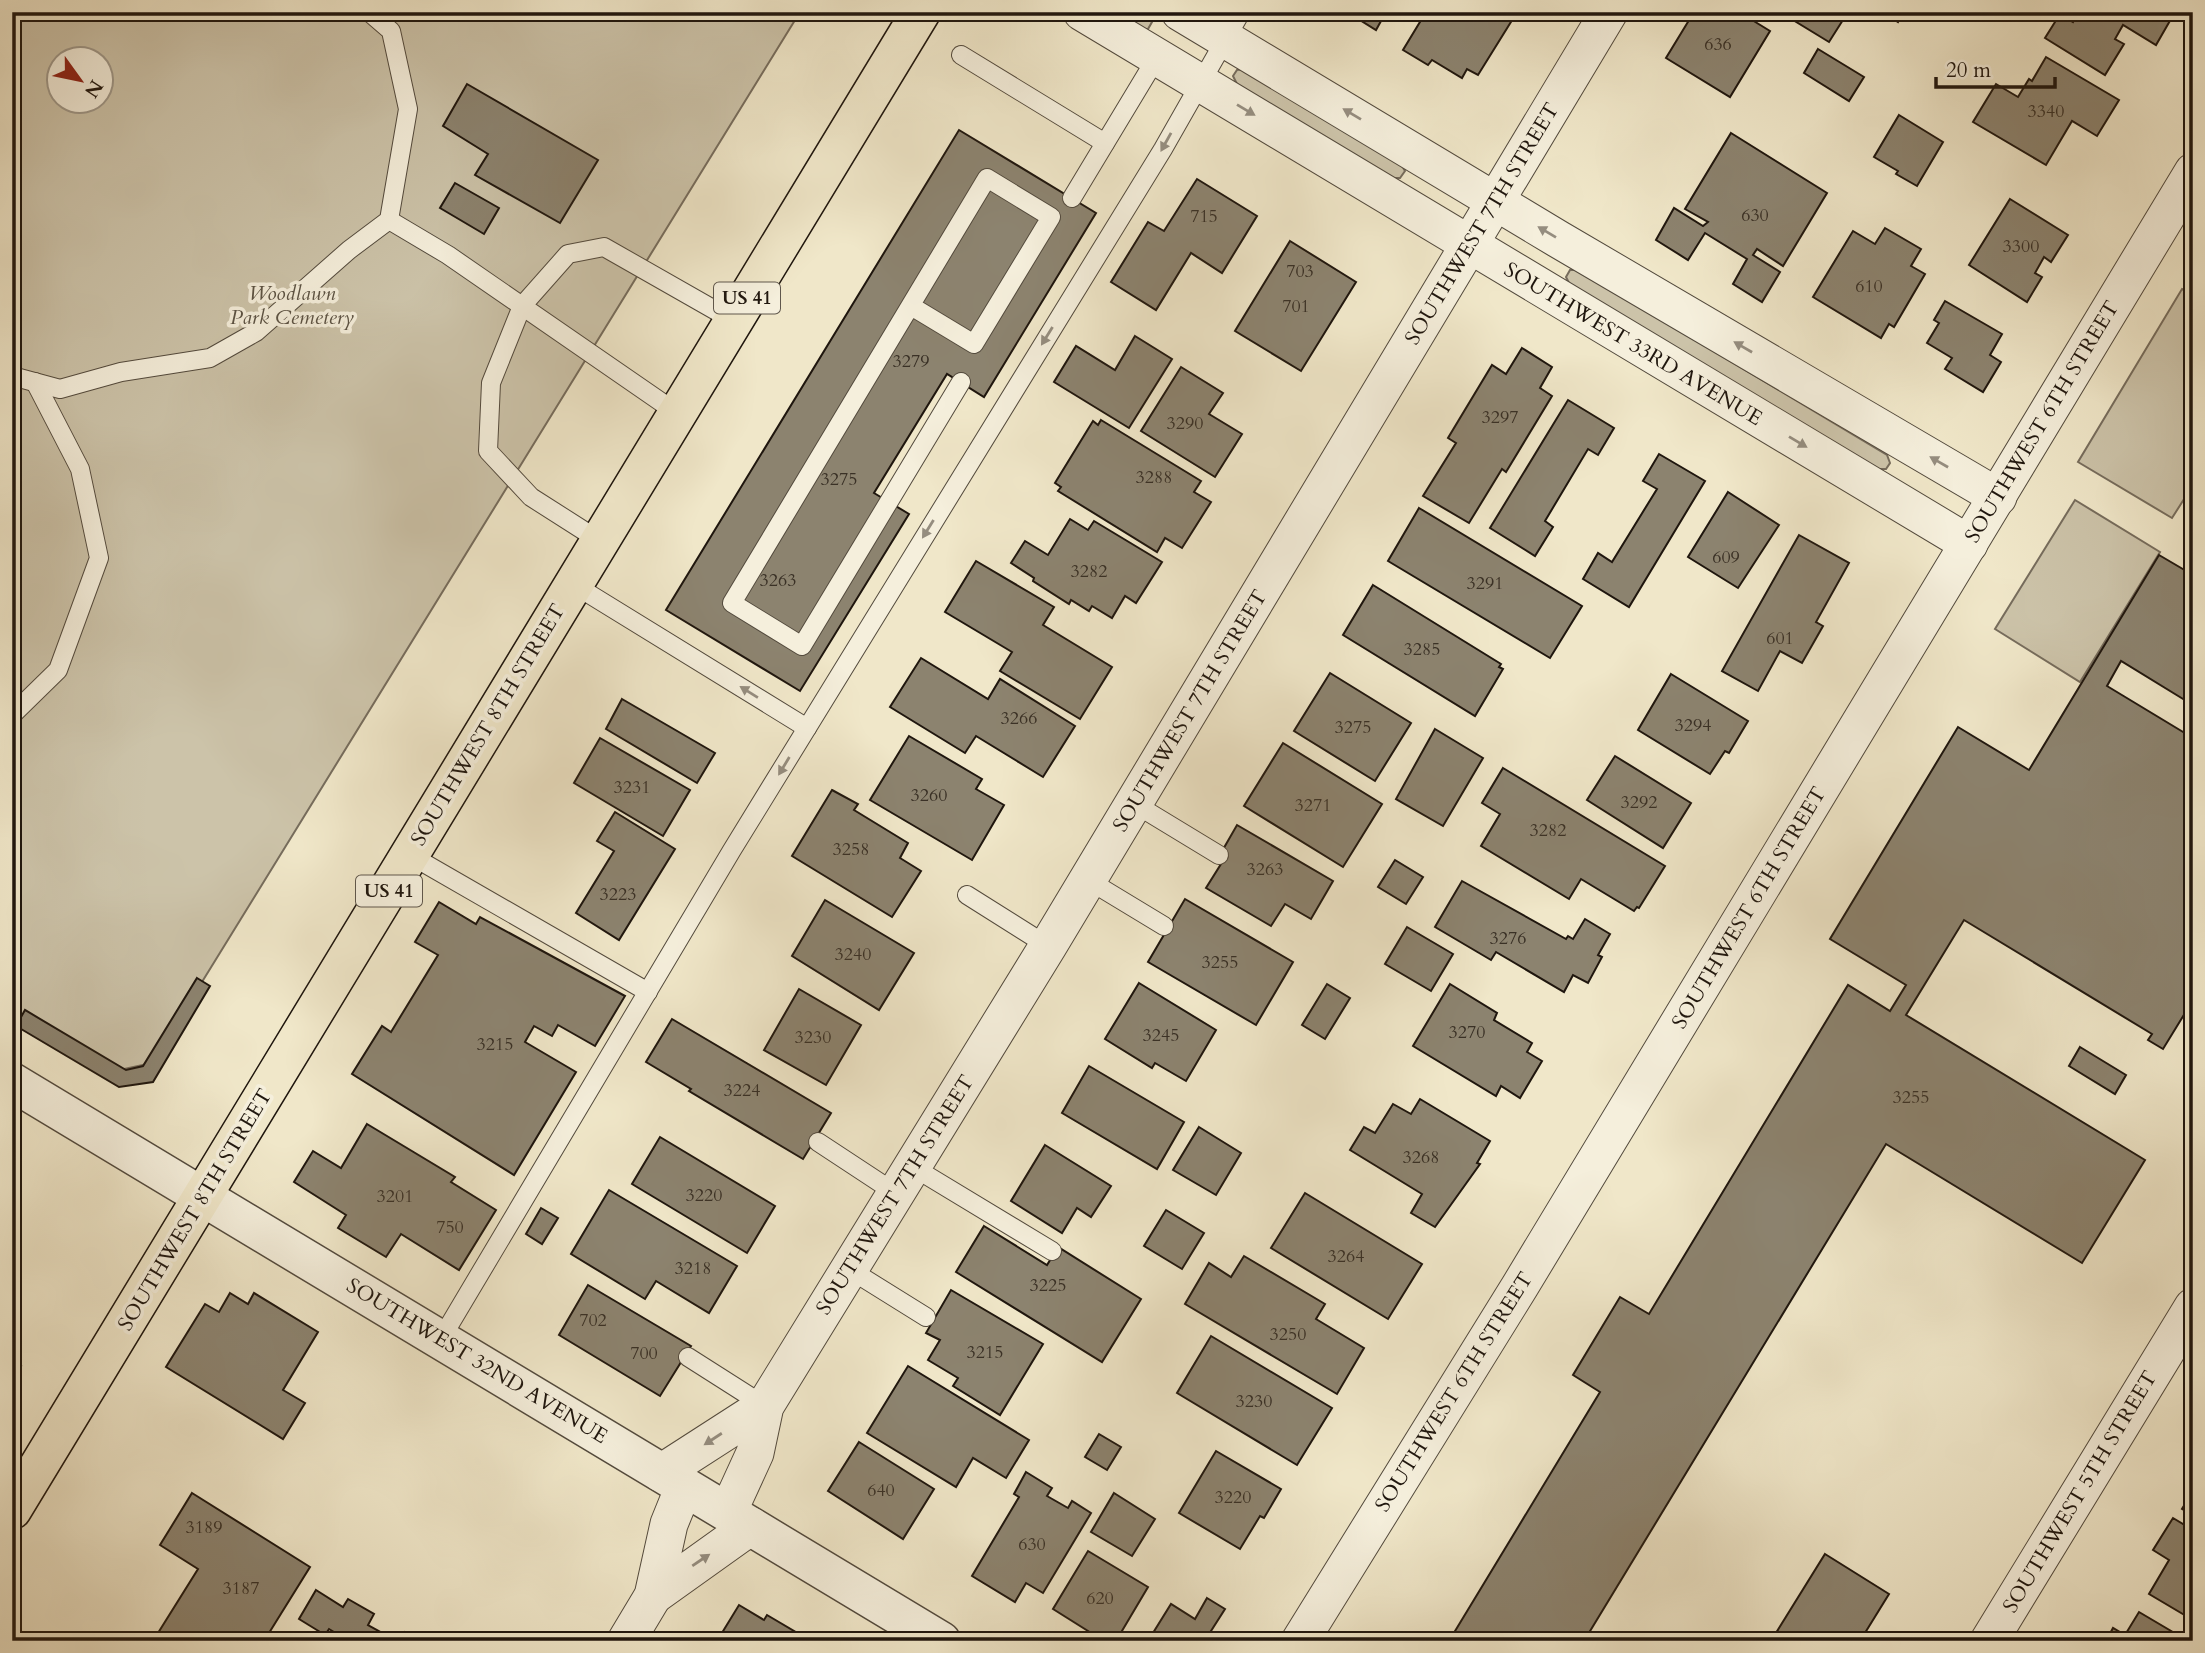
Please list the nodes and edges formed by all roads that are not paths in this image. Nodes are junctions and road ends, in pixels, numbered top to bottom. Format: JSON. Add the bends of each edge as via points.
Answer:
{"nodes":[{"id":1,"x":369,"y":12,"type":"edge"},
{"id":2,"x":921,"y":12,"type":"edge"},
{"id":3,"x":1082,"y":12,"type":"edge"},
{"id":4,"x":1180,"y":12,"type":"edge"},
{"id":5,"x":1609,"y":12,"type":"edge"},
{"id":6,"x":1233,"y":25,"type":"edge"},
{"id":7,"x":961,"y":55,"type":"dead end"},
{"id":8,"x":1157,"y":57,"type":"junction"},
{"id":9,"x":1200,"y":82,"type":"junction"},
{"id":10,"x":1105,"y":143,"type":"junction"},
{"id":11,"x":2193,"y":172,"type":"edge"},
{"id":12,"x":1072,"y":198,"type":"dead end"},
{"id":13,"x":1495,"y":200,"type":"junction"},
{"id":14,"x":389,"y":220,"type":"junction"},
{"id":15,"x":1469,"y":246,"type":"junction"},
{"id":16,"x":522,"y":306,"type":"junction"},
{"id":17,"x":911,"y":306,"type":"junction"},
{"id":18,"x":734,"y":321,"type":"junction"},
{"id":19,"x":12,"y":376,"type":"edge"},
{"id":20,"x":35,"y":382,"type":"junction"},
{"id":21,"x":961,"y":382,"type":"dead end"},
{"id":22,"x":677,"y":413,"type":"junction"},
{"id":23,"x":1998,"y":497,"type":"junction"},
{"id":24,"x":600,"y":541,"type":"junction"},
{"id":25,"x":1969,"y":544,"type":"junction"},
{"id":26,"x":573,"y":584,"type":"junction"},
{"id":27,"x":12,"y":715,"type":"edge"},
{"id":28,"x":807,"y":728,"type":"junction"},
{"id":29,"x":1135,"y":804,"type":"junction"},
{"id":30,"x":410,"y":855,"type":"junction"},
{"id":31,"x":1219,"y":855,"type":"dead end"},
{"id":32,"x":1088,"y":880,"type":"junction"},
{"id":33,"x":967,"y":895,"type":"dead end"},
{"id":34,"x":1164,"y":926,"type":"dead end"},
{"id":35,"x":1048,"y":946,"type":"junction"},
{"id":36,"x":648,"y":992,"type":"junction"},
{"id":37,"x":12,"y":1082,"type":"edge"},
{"id":38,"x":818,"y":1142,"type":"dead end"},
{"id":39,"x":905,"y":1180,"type":"junction"},
{"id":40,"x":203,"y":1198,"type":"junction"},
{"id":41,"x":1052,"y":1251,"type":"dead end"},
{"id":42,"x":849,"y":1269,"type":"junction"},
{"id":43,"x":2193,"y":1307,"type":"edge"},
{"id":44,"x":926,"y":1317,"type":"dead end"},
{"id":45,"x":441,"y":1339,"type":"junction"},
{"id":46,"x":688,"y":1357,"type":"dead end"},
{"id":47,"x":765,"y":1405,"type":"junction"},
{"id":48,"x":673,"y":1480,"type":"junction"},
{"id":49,"x":12,"y":1510,"type":"edge"},
{"id":50,"x":740,"y":1519,"type":"junction"},
{"id":51,"x":653,"y":1596,"type":"junction"},
{"id":52,"x":626,"y":1641,"type":"edge"},
{"id":53,"x":941,"y":1641,"type":"edge"},
{"id":54,"x":1300,"y":1641,"type":"edge"},
{"id":55,"x":1989,"y":1641,"type":"edge"}],
"edges":[{"from":1,"to":14,"type":"lane","via":[[391,31],[408,109]]},
{"from":2,"to":18,"type":"main road","name":"SOUTHWEST 8TH STREET","number":"US 41"},
{"from":3,"to":8,"type":"street","name":"SOUTHWEST 33RD AVENUE"},
{"from":4,"to":6,"type":"street"},
{"from":5,"to":13,"type":"street","name":"SOUTHWEST 7TH STREET"},
{"from":6,"to":9,"type":"lane"},
{"from":13,"to":6,"type":"street","one_way":true},
{"from":7,"to":10,"type":"lane"},
{"from":8,"to":9,"type":"street","name":"SOUTHWEST 33RD AVENUE"},
{"from":8,"to":10,"type":"lane"},
{"from":9,"to":15,"type":"street","name":"SOUTHWEST 33RD AVENUE","one_way":true},
{"from":9,"to":28,"type":"lane","one_way":true},
{"from":10,"to":12,"type":"lane"},
{"from":11,"to":23,"type":"street","name":"SOUTHWEST 6TH STREET"},
{"from":13,"to":15,"type":"street","name":"SOUTHWEST 7TH STREET"},
{"from":23,"to":13,"type":"street","one_way":true},
{"from":14,"to":16,"type":"lane"},
{"from":14,"to":20,"type":"lane","via":[[256,332],[210,358],[121,372],[60,389]]},
{"from":15,"to":25,"type":"street","name":"SOUTHWEST 33RD AVENUE","one_way":true},
{"from":15,"to":29,"type":"street","name":"SOUTHWEST 7TH STREET"},
{"from":16,"to":18,"type":"lane","via":[[568,254],[604,247]]},
{"from":16,"to":22,"type":"lane"},
{"from":16,"to":24,"type":"lane","via":[[491,383],[488,450],[531,497]]},
{"from":17,"to":17,"type":"lane","via":[[987,178],[1051,217],[974,344]]},
{"from":17,"to":21,"type":"lane","via":[[733,603],[802,646]]},
{"from":18,"to":22,"type":"main road","name":"SOUTHWEST 8TH STREET","number":"US 41"},
{"from":19,"to":20,"type":"lane"},
{"from":20,"to":27,"type":"lane","via":[[79,469],[99,558],[58,670]]},
{"from":22,"to":24,"type":"main road","name":"SOUTHWEST 8TH STREET","number":"US 41"},
{"from":23,"to":25,"type":"street","name":"SOUTHWEST 6TH STREET"},
{"from":24,"to":26,"type":"main road","name":"SOUTHWEST 8TH STREET","number":"US 41"},
{"from":25,"to":54,"type":"street","name":"SOUTHWEST 6TH STREET"},
{"from":28,"to":26,"type":"lane","one_way":true},
{"from":26,"to":30,"type":"main road","name":"SOUTHWEST 8TH STREET","number":"US 41"},
{"from":28,"to":36,"type":"lane","one_way":true},
{"from":29,"to":31,"type":"lane"},
{"from":29,"to":32,"type":"street","name":"SOUTHWEST 7TH STREET"},
{"from":30,"to":36,"type":"lane"},
{"from":30,"to":40,"type":"main road","name":"SOUTHWEST 8TH STREET","number":"US 41"},
{"from":32,"to":34,"type":"lane"},
{"from":32,"to":35,"type":"street","name":"SOUTHWEST 7TH STREET"},
{"from":33,"to":35,"type":"lane"},
{"from":35,"to":39,"type":"street","name":"SOUTHWEST 7TH STREET"},
{"from":36,"to":45,"type":"lane"},
{"from":37,"to":40,"type":"street","name":"SOUTHWEST 32ND AVENUE"},
{"from":38,"to":39,"type":"lane"},
{"from":39,"to":41,"type":"lane"},
{"from":39,"to":42,"type":"street","name":"SOUTHWEST 7TH STREET"},
{"from":40,"to":45,"type":"street","name":"SOUTHWEST 32ND AVENUE"},
{"from":40,"to":49,"type":"main road","name":"SOUTHWEST 8TH STREET","number":"US 41"},
{"from":42,"to":44,"type":"lane"},
{"from":42,"to":47,"type":"street","name":"SOUTHWEST 7TH STREET"},
{"from":43,"to":55,"type":"street","name":"SOUTHWEST 5TH STREET"},
{"from":45,"to":48,"type":"street","name":"SOUTHWEST 32ND AVENUE"},
{"from":46,"to":47,"type":"lane"},
{"from":47,"to":48,"type":"street","name":"SOUTHWEST 7TH STREET","one_way":true},
{"from":47,"to":50,"type":"street","name":"SOUTHWEST 7TH STREET"},
{"from":48,"to":50,"type":"street","name":"SOUTHWEST 32ND AVENUE"},
{"from":48,"to":51,"type":"street","via":[[669,1524]]},
{"from":51,"to":50,"type":"street","one_way":true},
{"from":50,"to":53,"type":"street","name":"SOUTHWEST 32ND AVENUE"},
{"from":51,"to":52,"type":"street"}]}
